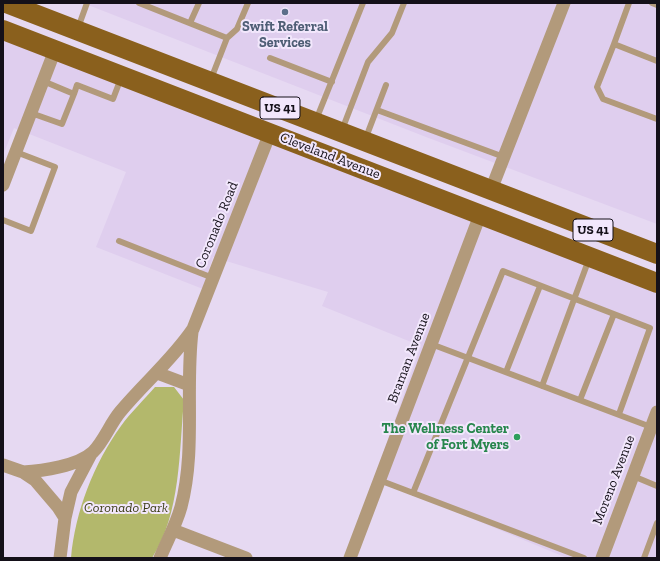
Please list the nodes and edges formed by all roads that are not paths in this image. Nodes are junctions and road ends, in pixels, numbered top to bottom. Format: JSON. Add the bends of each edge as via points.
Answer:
{"nodes":[{"id":1,"x":6,"y":3,"type":"edge"},
{"id":2,"x":87,"y":3,"type":"edge"},
{"id":3,"x":141,"y":3,"type":"edge"},
{"id":4,"x":198,"y":3,"type":"edge"},
{"id":5,"x":248,"y":3,"type":"edge"},
{"id":6,"x":363,"y":3,"type":"edge"},
{"id":7,"x":404,"y":3,"type":"edge"},
{"id":8,"x":564,"y":3,"type":"edge"},
{"id":9,"x":629,"y":3,"type":"edge"},
{"id":10,"x":652,"y":3,"type":"edge"},
{"id":11,"x":657,"y":5,"type":"edge"},
{"id":12,"x":190,"y":23,"type":"junction"},
{"id":13,"x":3,"y":30,"type":"edge"},
{"id":14,"x":77,"y":30,"type":"junction"},
{"id":15,"x":227,"y":38,"type":"junction"},
{"id":16,"x":614,"y":44,"type":"junction"},
{"id":17,"x":55,"y":50,"type":"junction"},
{"id":18,"x":270,"y":58,"type":"dead end"},
{"id":19,"x":657,"y":61,"type":"edge"},
{"id":20,"x":122,"y":76,"type":"junction"},
{"id":21,"x":211,"y":81,"type":"junction"},
{"id":22,"x":43,"y":82,"type":"junction"},
{"id":23,"x":332,"y":82,"type":"junction"},
{"id":24,"x":386,"y":85,"type":"dead end"},
{"id":25,"x":74,"y":94,"type":"junction"},
{"id":26,"x":377,"y":110,"type":"junction"},
{"id":27,"x":31,"y":112,"type":"junction"},
{"id":28,"x":657,"y":119,"type":"edge"},
{"id":29,"x":316,"y":121,"type":"junction"},
{"id":30,"x":341,"y":132,"type":"junction"},
{"id":31,"x":270,"y":133,"type":"junction"},
{"id":32,"x":365,"y":141,"type":"junction"},
{"id":33,"x":16,"y":152,"type":"junction"},
{"id":34,"x":504,"y":157,"type":"junction"},
{"id":35,"x":3,"y":185,"type":"edge"},
{"id":36,"x":491,"y":190,"type":"junction"},
{"id":37,"x":423,"y":192,"type":"junction"},
{"id":38,"x":549,"y":212,"type":"junction"},
{"id":39,"x":480,"y":215,"type":"junction"},
{"id":40,"x":3,"y":220,"type":"edge"},
{"id":41,"x":119,"y":241,"type":"dead end"},
{"id":42,"x":657,"y":254,"type":"edge"},
{"id":43,"x":590,"y":257,"type":"junction"},
{"id":44,"x":212,"y":278,"type":"junction"},
{"id":45,"x":657,"y":283,"type":"edge"},
{"id":46,"x":540,"y":286,"type":"junction"},
{"id":47,"x":575,"y":299,"type":"junction"},
{"id":48,"x":614,"y":314,"type":"junction"},
{"id":49,"x":193,"y":329,"type":"junction"},
{"id":50,"x":431,"y":344,"type":"junction"},
{"id":51,"x":468,"y":358,"type":"junction"},
{"id":52,"x":506,"y":372,"type":"junction"},
{"id":53,"x":157,"y":373,"type":"junction"},
{"id":54,"x":189,"y":385,"type":"junction"},
{"id":55,"x":542,"y":386,"type":"junction"},
{"id":56,"x":580,"y":400,"type":"junction"},
{"id":57,"x":657,"y":412,"type":"edge"},
{"id":58,"x":619,"y":414,"type":"junction"},
{"id":59,"x":651,"y":427,"type":"junction"},
{"id":60,"x":92,"y":453,"type":"junction"},
{"id":61,"x":3,"y":465,"type":"edge"},
{"id":62,"x":23,"y":472,"type":"junction"},
{"id":63,"x":633,"y":476,"type":"junction"},
{"id":64,"x":379,"y":480,"type":"junction"},
{"id":65,"x":657,"y":486,"type":"edge"},
{"id":66,"x":413,"y":493,"type":"junction"},
{"id":67,"x":65,"y":518,"type":"junction"},
{"id":68,"x":657,"y":523,"type":"edge"},
{"id":69,"x":173,"y":530,"type":"junction"},
{"id":70,"x":60,"y":558,"type":"edge"},
{"id":71,"x":160,"y":558,"type":"edge"},
{"id":72,"x":246,"y":558,"type":"edge"},
{"id":73,"x":350,"y":558,"type":"edge"},
{"id":74,"x":584,"y":558,"type":"edge"},
{"id":75,"x":602,"y":558,"type":"edge"},
{"id":76,"x":644,"y":558,"type":"edge"}],
"edges":[{"from":1,"to":14,"type":"main road","name":"Cleveland Avenue","number":"US 41"},
{"from":2,"to":14,"type":"lane"},
{"from":3,"to":12,"type":"lane"},
{"from":4,"to":12,"type":"lane"},
{"from":5,"to":15,"type":"lane","via":[[237,29]]},
{"from":6,"to":23,"type":"lane"},
{"from":7,"to":30,"type":"lane","via":[[392,33],[368,62]]},
{"from":8,"to":34,"type":"street"},
{"from":9,"to":16,"type":"lane"},
{"from":10,"to":11,"type":"lane"},
{"from":12,"to":15,"type":"lane"},
{"from":13,"to":17,"type":"main road","name":"Cleveland Avenue","number":"US 41"},
{"from":14,"to":21,"type":"main road","name":"Cleveland Avenue","number":"US 41"},
{"from":15,"to":21,"type":"lane"},
{"from":16,"to":19,"type":"lane"},
{"from":16,"to":28,"type":"lane","via":[[597,87],[603,98]]},
{"from":17,"to":20,"type":"main road","name":"Cleveland Avenue","number":"US 41"},
{"from":17,"to":22,"type":"street"},
{"from":18,"to":23,"type":"lane"},
{"from":20,"to":25,"type":"lane","via":[[113,99],[77,86]]},
{"from":20,"to":31,"type":"main road","name":"Cleveland Avenue","number":"US 41"},
{"from":21,"to":29,"type":"main road","name":"Cleveland Avenue","number":"US 41"},
{"from":22,"to":25,"type":"lane"},
{"from":22,"to":27,"type":"street"},
{"from":23,"to":29,"type":"lane"},
{"from":24,"to":26,"type":"lane"},
{"from":25,"to":27,"type":"lane","via":[[62,124]]},
{"from":26,"to":32,"type":"lane"},
{"from":26,"to":34,"type":"lane"},
{"from":27,"to":33,"type":"street"},
{"from":29,"to":30,"type":"main road","name":"Cleveland Avenue","number":"US 41"},
{"from":30,"to":32,"type":"main road","name":"Cleveland Avenue","number":"US 41"},
{"from":31,"to":37,"type":"main road","name":"Cleveland Avenue","number":"US 41"},
{"from":31,"to":44,"type":"street","name":"Coronado Road"},
{"from":32,"to":36,"type":"main road","name":"Cleveland Avenue","number":"US 41"},
{"from":33,"to":35,"type":"street"},
{"from":33,"to":40,"type":"lane","via":[[55,167],[31,231]]},
{"from":34,"to":36,"type":"street"},
{"from":36,"to":37,"type":"main road","via":[[464,194]]},
{"from":36,"to":38,"type":"main road","name":"Cleveland Avenue","number":"US 41"},
{"from":37,"to":39,"type":"main road","name":"Cleveland Avenue","number":"US 41"},
{"from":38,"to":39,"type":"main road","via":[[506,209]]},
{"from":38,"to":42,"type":"main road","name":"Cleveland Avenue","number":"US 41"},
{"from":39,"to":43,"type":"main road","name":"Cleveland Avenue","number":"US 41"},
{"from":39,"to":50,"type":"street","name":"Braman Avenue"},
{"from":41,"to":44,"type":"lane"},
{"from":43,"to":45,"type":"main road","name":"Cleveland Avenue","number":"US 41"},
{"from":43,"to":47,"type":"lane"},
{"from":44,"to":49,"type":"street","name":"Coronado Road"},
{"from":46,"to":47,"type":"lane"},
{"from":46,"to":51,"type":"lane","via":[[503,271]]},
{"from":46,"to":52,"type":"lane"},
{"from":47,"to":48,"type":"lane"},
{"from":47,"to":55,"type":"lane"},
{"from":48,"to":56,"type":"lane"},
{"from":48,"to":58,"type":"lane","via":[[650,328]]},
{"from":49,"to":53,"type":"street","name":"Coronado Road"},
{"from":49,"to":54,"type":"street","name":"Coronado Road","via":[[189,356]]},
{"from":50,"to":51,"type":"lane"},
{"from":50,"to":64,"type":"street","name":"Braman Avenue"},
{"from":51,"to":52,"type":"lane"},
{"from":51,"to":66,"type":"lane"},
{"from":52,"to":55,"type":"lane"},
{"from":53,"to":54,"type":"street"},
{"from":53,"to":60,"type":"street","name":"Coronado Road","via":[[119,414]]},
{"from":54,"to":69,"type":"street","name":"Coronado Road","via":[[187,466],[181,507]]},
{"from":55,"to":56,"type":"lane"},
{"from":56,"to":58,"type":"lane"},
{"from":57,"to":59,"type":"street","name":"Moreno Avenue"},
{"from":58,"to":59,"type":"lane"},
{"from":59,"to":63,"type":"street","name":"Moreno Avenue"},
{"from":60,"to":62,"type":"street","name":"Coronado Road","via":[[77,462],[40,471]]},
{"from":60,"to":67,"type":"street","name":"Coronado Road","via":[[71,492]]},
{"from":61,"to":62,"type":"street"},
{"from":62,"to":67,"type":"street","via":[[47,492]]},
{"from":63,"to":65,"type":"lane"},
{"from":63,"to":75,"type":"street","name":"Moreno Avenue"},
{"from":64,"to":66,"type":"lane"},
{"from":64,"to":73,"type":"street","name":"Braman Avenue"},
{"from":66,"to":74,"type":"lane"},
{"from":67,"to":70,"type":"street","name":"Coronado Road"},
{"from":68,"to":76,"type":"lane"},
{"from":69,"to":71,"type":"street","name":"Coronado Road"},
{"from":69,"to":72,"type":"street"}]}
